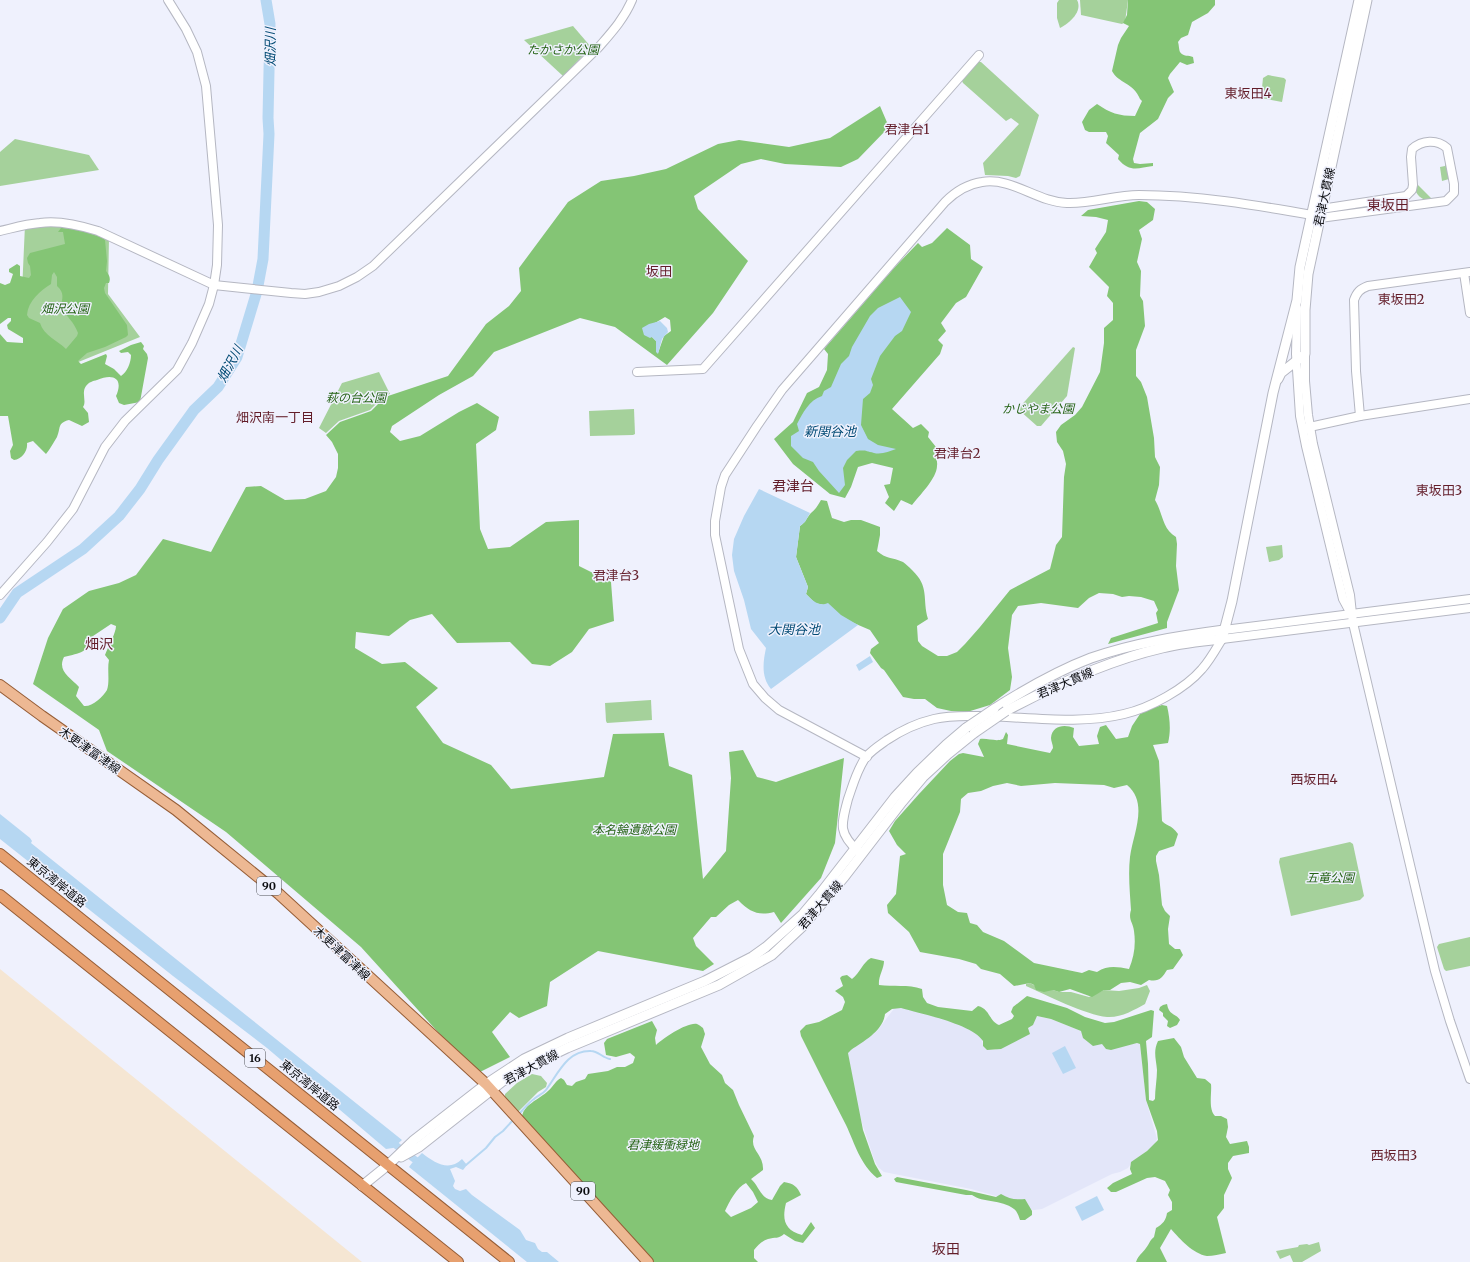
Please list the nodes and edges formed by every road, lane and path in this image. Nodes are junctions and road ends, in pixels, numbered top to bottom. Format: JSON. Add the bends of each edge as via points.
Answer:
{"nodes":[{"id":1,"x":168,"y":0,"type":"edge"},
{"id":2,"x":632,"y":0,"type":"edge"},
{"id":3,"x":1358,"y":0,"type":"edge"},
{"id":4,"x":1367,"y":0,"type":"edge"},
{"id":5,"x":979,"y":55,"type":"dead end"},
{"id":6,"x":1317,"y":214,"type":"junction"},
{"id":7,"x":0,"y":231,"type":"edge"},
{"id":8,"x":1467,"y":272,"type":"edge"},
{"id":9,"x":214,"y":285,"type":"junction"},
{"id":10,"x":1297,"y":300,"type":"junction"},
{"id":11,"x":1470,"y":313,"type":"edge"},
{"id":12,"x":1305,"y":354,"type":"junction"},
{"id":13,"x":1296,"y":361,"type":"junction"},
{"id":14,"x":637,"y":372,"type":"dead end"},
{"id":15,"x":1275,"y":383,"type":"junction"},
{"id":16,"x":1470,"y":399,"type":"edge"},
{"id":17,"x":1360,"y":416,"type":"junction"},
{"id":18,"x":1306,"y":427,"type":"junction"},
{"id":19,"x":0,"y":595,"type":"edge"},
{"id":20,"x":1470,"y":599,"type":"edge"},
{"id":21,"x":1470,"y":608,"type":"edge"},
{"id":22,"x":1352,"y":618,"type":"junction"},
{"id":23,"x":1223,"y":634,"type":"junction"},
{"id":24,"x":0,"y":685,"type":"edge"},
{"id":25,"x":970,"y":731,"type":"junction"},
{"id":26,"x":867,"y":757,"type":"junction"},
{"id":27,"x":858,"y":852,"type":"junction"},
{"id":28,"x":0,"y":854,"type":"edge"},
{"id":29,"x":0,"y":895,"type":"edge"},
{"id":30,"x":1470,"y":1079,"type":"edge"},
{"id":31,"x":489,"y":1087,"type":"junction"},
{"id":32,"x":393,"y":1161,"type":"junction"},
{"id":33,"x":362,"y":1186,"type":"junction"},
{"id":34,"x":458,"y":1262,"type":"edge"},
{"id":35,"x":509,"y":1262,"type":"edge"},
{"id":36,"x":648,"y":1262,"type":"edge"}],
"edges":[{"from":1,"to":9,"type":"street","via":[[197,52],[206,86],[218,225]]},
{"from":2,"to":9,"type":"street","via":[[615,29],[598,48],[373,266],[357,277],[339,286],[305,294]]},
{"from":3,"to":6,"type":"main road","name":"君津大貫線","via":[[1330,124]]},
{"from":4,"to":6,"type":"main road","name":"君津大貫線"},
{"from":5,"to":14,"type":"street","via":[[703,369]]},
{"from":6,"to":6,"type":"street","via":[[1406,196],[1414,185],[1412,149],[1429,142],[1437,142],[1447,148],[1454,193],[1446,201]]},
{"from":6,"to":10,"type":"main road","name":"君津大貫線","via":[[1300,266]]},
{"from":6,"to":12,"type":"main road","name":"君津大貫線","via":[[1308,274]]},
{"from":6,"to":26,"type":"street","via":[[1222,200],[1150,195],[1068,203],[1048,200],[1014,185],[994,181],[982,182],[957,192],[945,202],[782,390],[725,475],[715,520],[715,535],[739,649],[753,684],[779,710]]},
{"from":7,"to":9,"type":"street","via":[[40,222],[83,226]]},
{"from":8,"to":11,"type":"street"},
{"from":8,"to":17,"type":"street","via":[[1368,286],[1356,294],[1356,371]]},
{"from":9,"to":19,"type":"street","via":[[209,304],[177,370],[125,421],[105,448],[73,509]]},
{"from":10,"to":13,"type":"street"},
{"from":10,"to":15,"type":"main road","name":"君津大貫線"},
{"from":12,"to":13,"type":"main road","name":"君津大貫線"},
{"from":12,"to":18,"type":"street"},
{"from":13,"to":15,"type":"main road","name":"君津大貫線","via":[[1281,373]]},
{"from":13,"to":18,"type":"street","via":[[1300,416]]},
{"from":15,"to":23,"type":"main road","name":"君津大貫線","via":[[1232,601]]},
{"from":16,"to":17,"type":"street"},
{"from":17,"to":18,"type":"street"},
{"from":18,"to":22,"type":"street","via":[[1350,596]]},
{"from":20,"to":22,"type":"street","via":[[1438,602]]},
{"from":21,"to":22,"type":"street"},
{"from":22,"to":23,"type":"street"},
{"from":22,"to":30,"type":"street","via":[[1435,971]]},
{"from":23,"to":25,"type":"main road","name":"君津大貫線","bridge":true,"via":[[1127,658],[1006,711]]},
{"from":23,"to":25,"type":"main road","name":"君津大貫線","bridge":true,"via":[[1174,637],[1100,655],[1018,694],[994,709]]},
{"from":23,"to":26,"type":"street","via":[[1202,670],[1174,692],[1144,708],[1124,714],[1081,719],[960,716],[935,719],[915,724],[896,734]]},
{"from":24,"to":31,"type":"main road","name":"木更津富津線","number":"90","via":[[215,840],[279,894]]},
{"from":25,"to":27,"type":"main road","name":"君津大貫線","via":[[946,745],[917,773],[895,797]]},
{"from":26,"to":27,"type":"street","via":[[851,789],[842,818],[843,832]]},
{"from":27,"to":31,"type":"main road","name":"君津大貫線","via":[[803,926],[762,962],[719,986],[538,1061]]},
{"from":28,"to":32,"type":"highway","name":"東京湾岸道路","number":"16"},
{"from":29,"to":33,"type":"highway"},
{"from":31,"to":32,"type":"main road","name":"君津大貫線"},
{"from":31,"to":36,"type":"main road","name":"木更津富津線","number":"90"},
{"from":32,"to":33,"type":"main road","name":"君津大貫線"},
{"from":32,"to":35,"type":"highway","name":"東京湾岸道路","number":"16"},
{"from":33,"to":34,"type":"highway"}]}
